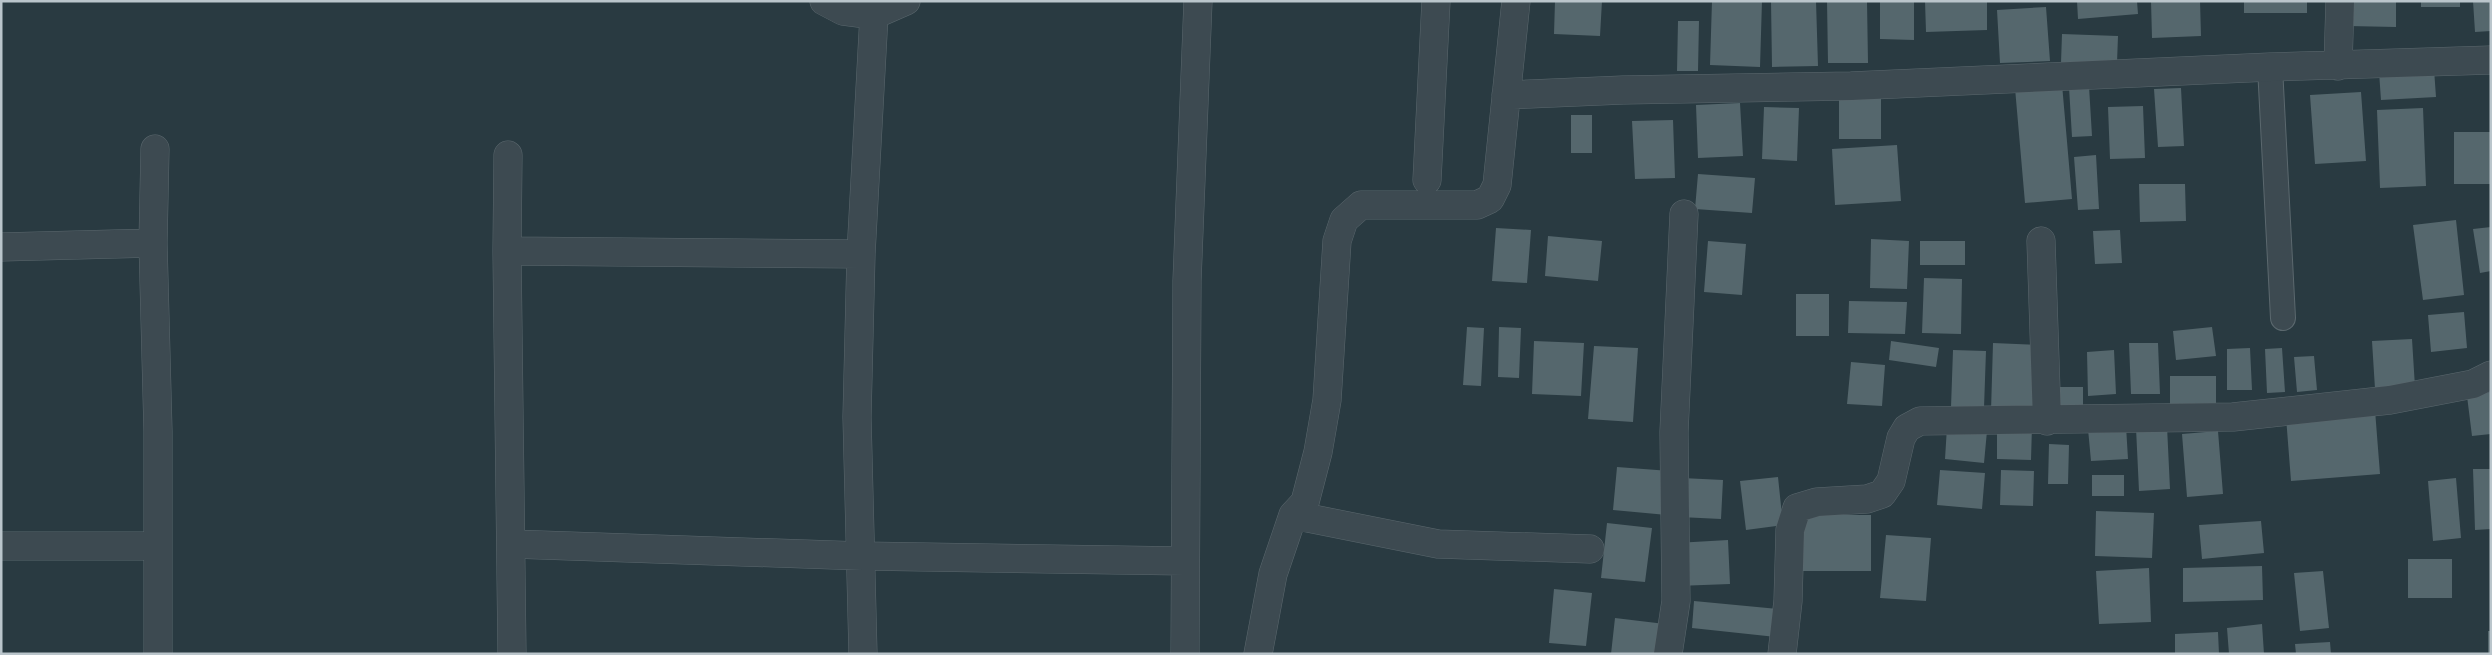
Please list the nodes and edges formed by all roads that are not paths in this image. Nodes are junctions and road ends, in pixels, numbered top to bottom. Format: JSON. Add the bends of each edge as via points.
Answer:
{"nodes":[{"id":1,"x":824,"y":1,"type":"edge"},
{"id":2,"x":906,"y":1,"type":"edge"},
{"id":3,"x":1198,"y":1,"type":"edge"},
{"id":4,"x":1436,"y":1,"type":"edge"},
{"id":5,"x":1516,"y":1,"type":"edge"},
{"id":6,"x":2340,"y":1,"type":"edge"},
{"id":7,"x":874,"y":15,"type":"junction"},
{"id":8,"x":2491,"y":60,"type":"edge"},
{"id":9,"x":2338,"y":66,"type":"junction"},
{"id":10,"x":2270,"y":67,"type":"junction"},
{"id":11,"x":1506,"y":96,"type":"junction"},
{"id":12,"x":155,"y":149,"type":"dead end"},
{"id":13,"x":508,"y":155,"type":"dead end"},
{"id":14,"x":1427,"y":180,"type":"dead end"},
{"id":15,"x":1684,"y":214,"type":"dead end"},
{"id":16,"x":2041,"y":241,"type":"dead end"},
{"id":17,"x":153,"y":243,"type":"junction"},
{"id":18,"x":1,"y":247,"type":"edge"},
{"id":19,"x":507,"y":251,"type":"junction"},
{"id":20,"x":861,"y":254,"type":"junction"},
{"id":21,"x":2283,"y":318,"type":"dead end"},
{"id":22,"x":2491,"y":375,"type":"edge"},
{"id":23,"x":2047,"y":421,"type":"junction"},
{"id":24,"x":1293,"y":515,"type":"junction"},
{"id":25,"x":512,"y":544,"type":"junction"},
{"id":26,"x":1,"y":546,"type":"edge"},
{"id":27,"x":158,"y":546,"type":"junction"},
{"id":28,"x":1590,"y":549,"type":"dead end"},
{"id":29,"x":862,"y":556,"type":"junction"},
{"id":30,"x":1185,"y":561,"type":"junction"},
{"id":31,"x":158,"y":654,"type":"edge"},
{"id":32,"x":512,"y":654,"type":"edge"},
{"id":33,"x":863,"y":654,"type":"edge"},
{"id":34,"x":1185,"y":654,"type":"edge"},
{"id":35,"x":1258,"y":654,"type":"edge"},
{"id":36,"x":1668,"y":654,"type":"edge"},
{"id":37,"x":1782,"y":654,"type":"edge"}],
"edges":[{"from":1,"to":7,"type":"street","via":[[843,11]]},
{"from":2,"to":7,"type":"street"},
{"from":3,"to":30,"type":"street","via":[[1187,281]]},
{"from":4,"to":14,"type":"street"},
{"from":5,"to":11,"type":"street"},
{"from":6,"to":9,"type":"street"},
{"from":7,"to":20,"type":"street"},
{"from":8,"to":9,"type":"street"},
{"from":9,"to":10,"type":"street"},
{"from":10,"to":11,"type":"street","via":[[1851,86],[1623,90]]},
{"from":10,"to":21,"type":"lane"},
{"from":11,"to":24,"type":"street","via":[[1497,185],[1490,199],[1477,205],[1361,205],[1344,220],[1337,241],[1325,408],[1305,502]]},
{"from":12,"to":17,"type":"street"},
{"from":13,"to":19,"type":"street"},
{"from":15,"to":36,"type":"street","via":[[1674,432],[1676,601]]},
{"from":16,"to":23,"type":"street"},
{"from":17,"to":18,"type":"street"},
{"from":17,"to":27,"type":"street"},
{"from":19,"to":20,"type":"street"},
{"from":19,"to":25,"type":"street"},
{"from":20,"to":29,"type":"street","via":[[857,417]]},
{"from":22,"to":23,"type":"street","via":[[2473,384],[2390,400],[2242,416]]},
{"from":23,"to":37,"type":"street","via":[[1920,421],[1907,428],[1901,438],[1892,481],[1882,494],[1867,499],[1816,502],[1798,508],[1790,530],[1788,601]]},
{"from":24,"to":28,"type":"street","via":[[1438,544]]},
{"from":24,"to":35,"type":"street","via":[[1273,574]]},
{"from":25,"to":29,"type":"street"},
{"from":25,"to":32,"type":"street"},
{"from":26,"to":27,"type":"street"},
{"from":27,"to":31,"type":"street"},
{"from":29,"to":30,"type":"street"},
{"from":29,"to":33,"type":"street"},
{"from":30,"to":34,"type":"street"}]}
